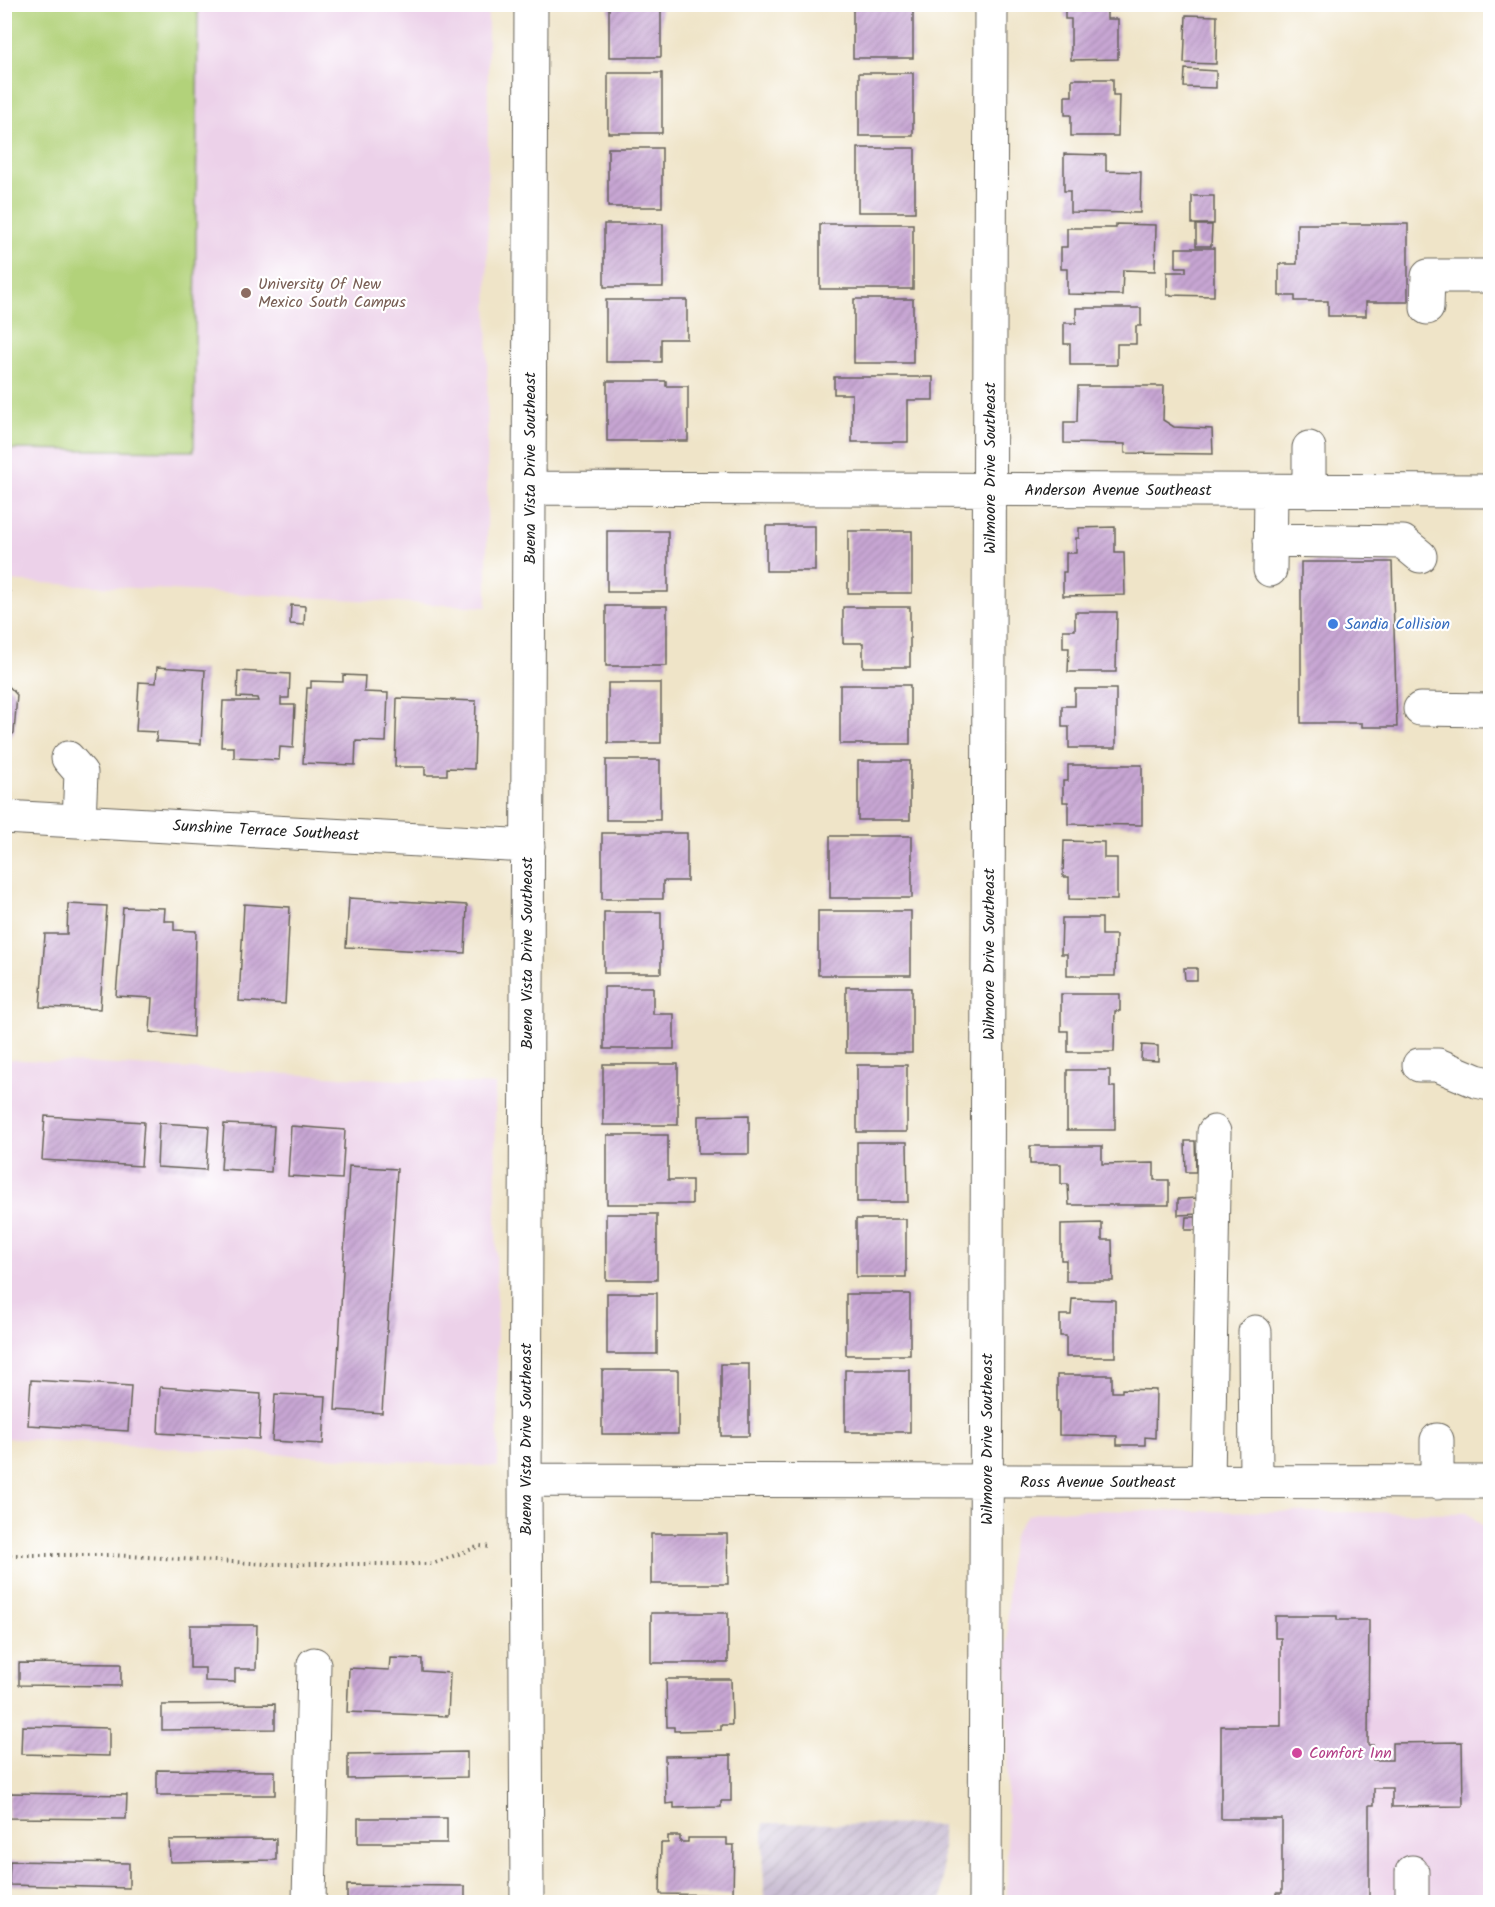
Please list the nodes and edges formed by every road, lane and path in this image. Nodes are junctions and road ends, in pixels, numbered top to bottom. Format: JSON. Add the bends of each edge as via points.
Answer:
{"nodes":[{"id":1,"x":531,"y":4,"type":"edge"},
{"id":2,"x":991,"y":4,"type":"edge"},
{"id":3,"x":1491,"y":276,"type":"edge"},
{"id":4,"x":1427,"y":308,"type":"dead end"},
{"id":5,"x":1309,"y":448,"type":"dead end"},
{"id":6,"x":530,"y":488,"type":"junction"},
{"id":7,"x":990,"y":490,"type":"junction"},
{"id":8,"x":1270,"y":490,"type":"junction"},
{"id":9,"x":1309,"y":491,"type":"junction"},
{"id":10,"x":1491,"y":491,"type":"edge"},
{"id":11,"x":1420,"y":556,"type":"dead end"},
{"id":12,"x":1420,"y":709,"type":"dead end"},
{"id":13,"x":1491,"y":710,"type":"edge"},
{"id":14,"x":68,"y":758,"type":"dead end"},
{"id":15,"x":4,"y":817,"type":"edge"},
{"id":16,"x":80,"y":821,"type":"junction"},
{"id":17,"x":528,"y":846,"type":"junction"},
{"id":18,"x":1419,"y":1065,"type":"dead end"},
{"id":19,"x":1491,"y":1084,"type":"edge"},
{"id":20,"x":1214,"y":1132,"type":"dead end"},
{"id":21,"x":1255,"y":1332,"type":"dead end"},
{"id":22,"x":1437,"y":1440,"type":"dead end"},
{"id":23,"x":525,"y":1480,"type":"junction"},
{"id":24,"x":987,"y":1481,"type":"junction"},
{"id":25,"x":1208,"y":1482,"type":"junction"},
{"id":26,"x":1256,"y":1482,"type":"junction"},
{"id":27,"x":1491,"y":1482,"type":"edge"},
{"id":28,"x":1437,"y":1483,"type":"junction"},
{"id":29,"x":492,"y":1547,"type":"dead end"},
{"id":30,"x":4,"y":1555,"type":"edge"},
{"id":31,"x":314,"y":1664,"type":"dead end"},
{"id":32,"x":309,"y":1902,"type":"edge"},
{"id":33,"x":527,"y":1902,"type":"edge"},
{"id":34,"x":985,"y":1902,"type":"edge"}],
"edges":[{"from":1,"to":6,"type":"street","name":"Buena Vista Drive Southeast"},
{"from":2,"to":7,"type":"street","name":"Wilmoore Drive Southeast"},
{"from":3,"to":4,"type":"street","via":[[1428,276]]},
{"from":5,"to":9,"type":"street"},
{"from":6,"to":7,"type":"street","name":"Anderson Avenue Southeast"},
{"from":6,"to":17,"type":"street","name":"Buena Vista Drive Southeast"},
{"from":7,"to":8,"type":"street","name":"Anderson Avenue Southeast"},
{"from":7,"to":24,"type":"street","name":"Wilmoore Drive Southeast"},
{"from":8,"to":9,"type":"street","name":"Anderson Avenue Southeast"},
{"from":8,"to":11,"type":"street","via":[[1270,555],[1403,542]]},
{"from":9,"to":10,"type":"street","name":"Anderson Avenue Southeast"},
{"from":12,"to":13,"type":"street"},
{"from":14,"to":16,"type":"street","via":[[81,773]]},
{"from":15,"to":16,"type":"street","name":"Sunshine Terrace Southeast"},
{"from":16,"to":17,"type":"street","name":"Sunshine Terrace Southeast"},
{"from":17,"to":23,"type":"street","name":"Buena Vista Drive Southeast"},
{"from":18,"to":19,"type":"street","via":[[1438,1065]]},
{"from":20,"to":25,"type":"street"},
{"from":21,"to":26,"type":"street"},
{"from":22,"to":28,"type":"street"},
{"from":23,"to":24,"type":"street","name":"Ross Avenue Southeast"},
{"from":23,"to":33,"type":"street","name":"Buena Vista Drive Southeast"},
{"from":24,"to":25,"type":"street","name":"Ross Avenue Southeast"},
{"from":24,"to":34,"type":"street","name":"Wilmoore Drive Southeast"},
{"from":25,"to":26,"type":"street","name":"Ross Avenue Southeast"},
{"from":26,"to":28,"type":"street","name":"Ross Avenue Southeast"},
{"from":27,"to":28,"type":"street","name":"Ross Avenue Southeast"},
{"from":29,"to":30,"type":"path","via":[[480,1546],[432,1564],[268,1564],[111,1555]]},
{"from":31,"to":32,"type":"street"}]}
